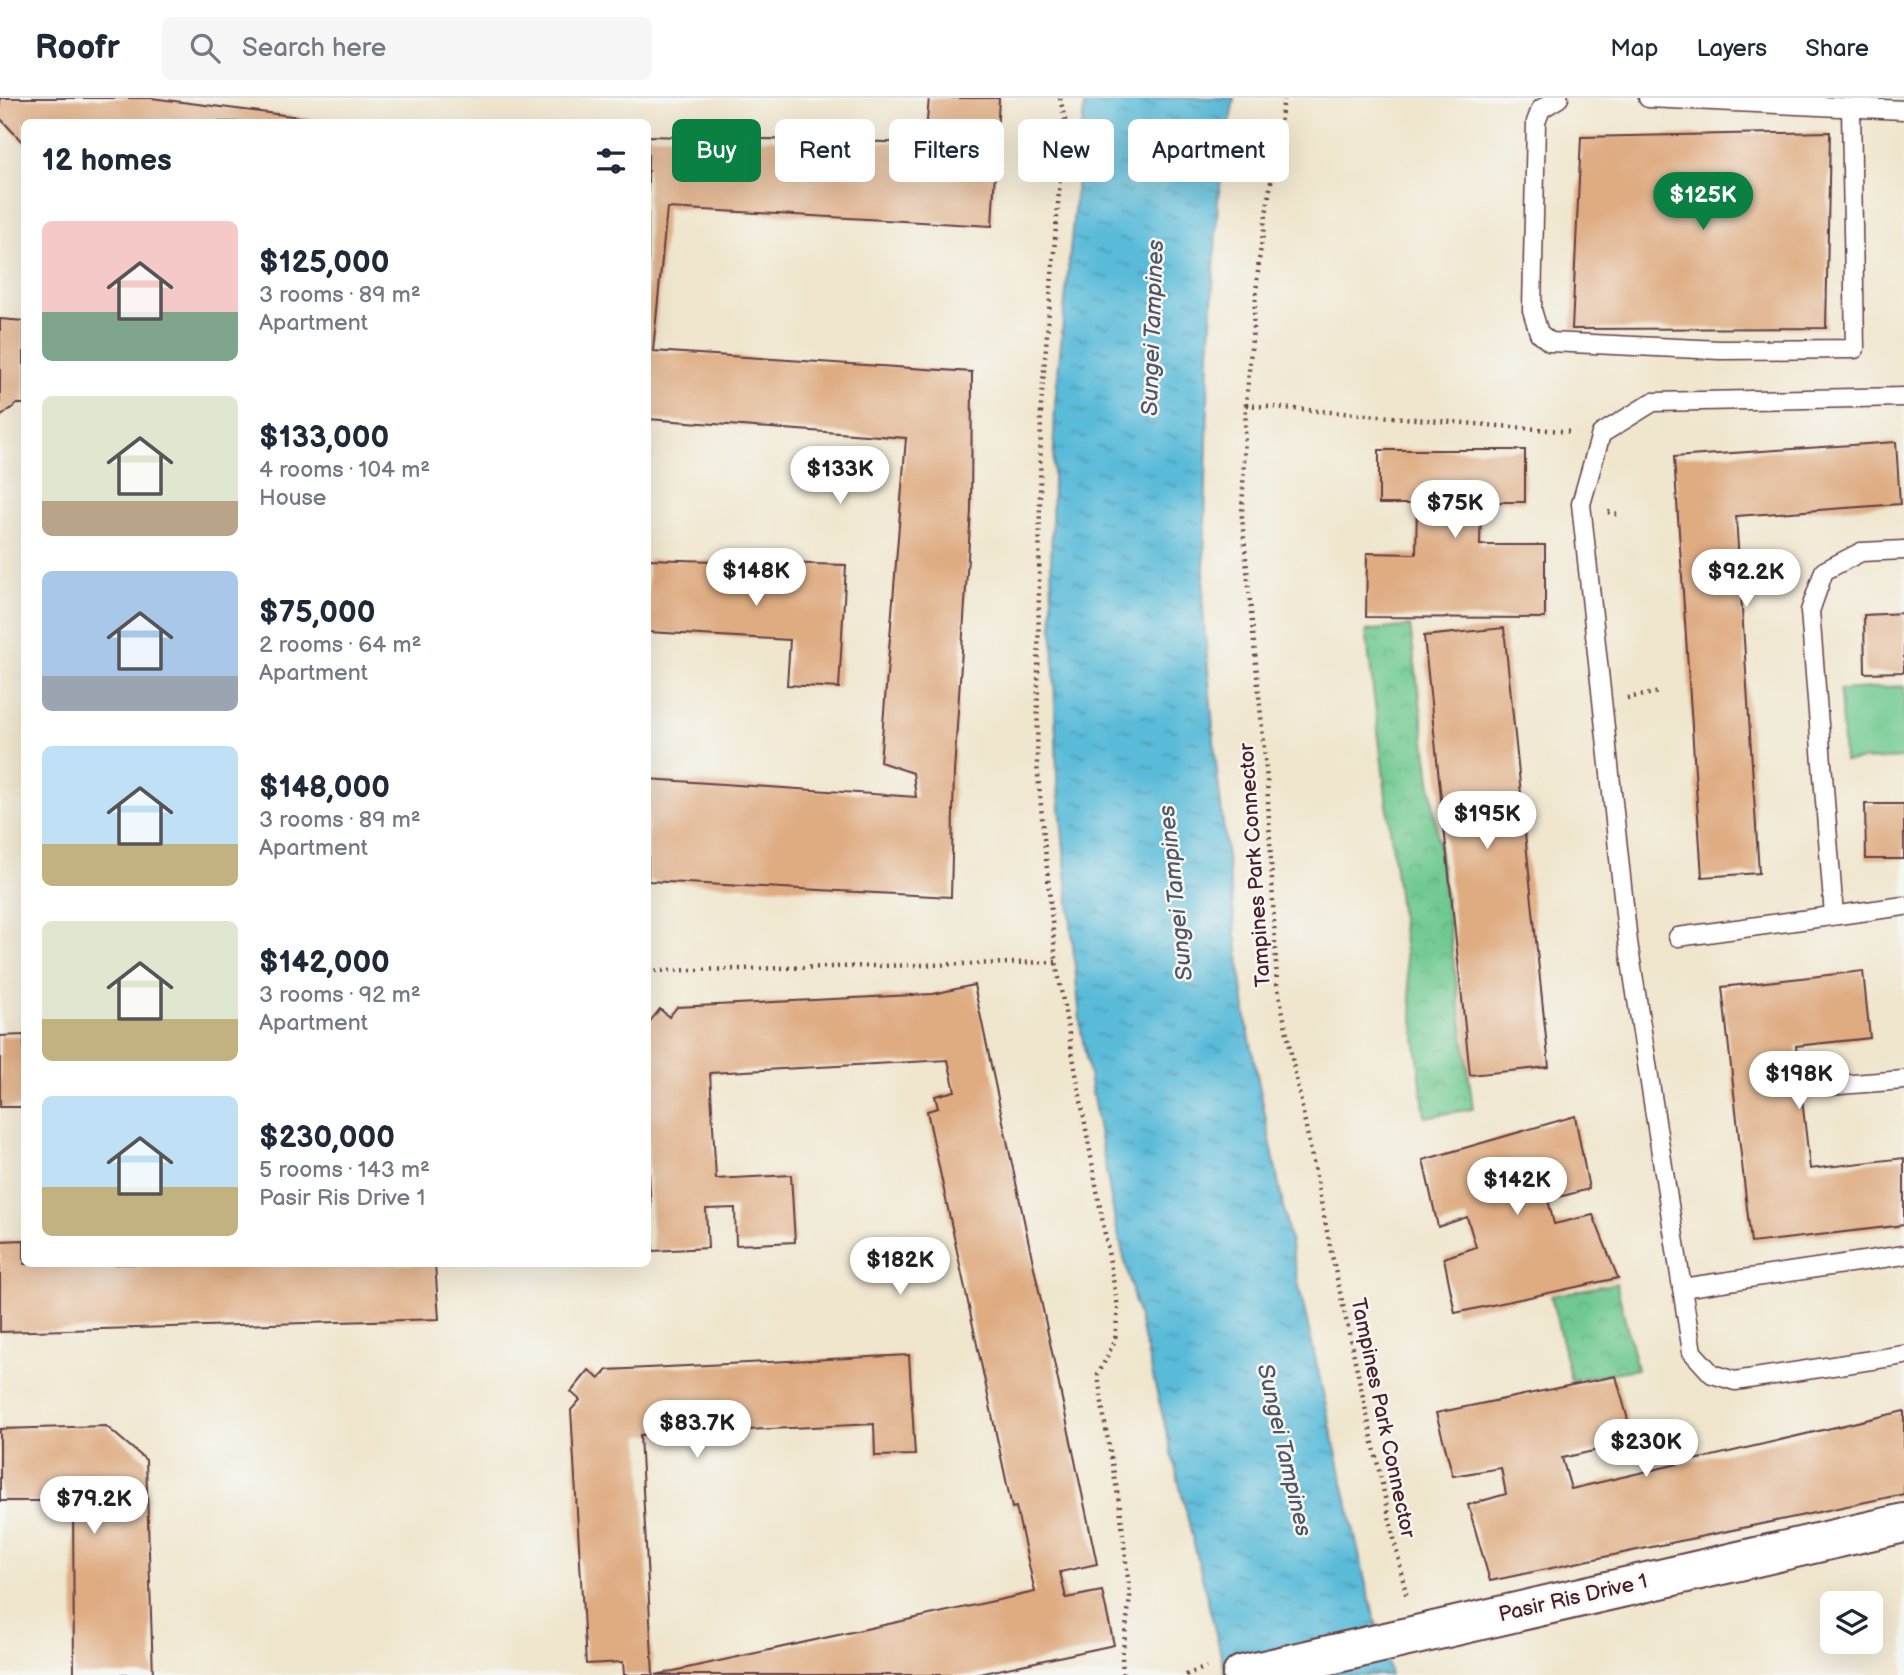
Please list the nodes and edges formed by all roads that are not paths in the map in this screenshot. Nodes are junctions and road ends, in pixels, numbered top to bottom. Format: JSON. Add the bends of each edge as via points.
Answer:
{"nodes":[{"id":1,"x":1559,"y":98,"type":"edge"},
{"id":2,"x":1648,"y":98,"type":"edge"},
{"id":3,"x":1851,"y":108,"type":"junction"},
{"id":4,"x":1904,"y":110,"type":"edge"},
{"id":5,"x":1904,"y":397,"type":"edge"},
{"id":6,"x":1904,"y":550,"type":"edge"},
{"id":7,"x":1904,"y":906,"type":"edge"},
{"id":8,"x":1834,"y":915,"type":"junction"},
{"id":9,"x":1678,"y":937,"type":"dead end"},
{"id":10,"x":1904,"y":1080,"type":"edge"},
{"id":11,"x":1827,"y":1086,"type":"dead end"},
{"id":12,"x":1904,"y":1255,"type":"edge"},
{"id":13,"x":1682,"y":1288,"type":"junction"},
{"id":14,"x":1904,"y":1355,"type":"edge"},
{"id":15,"x":1904,"y":1523,"type":"edge"},
{"id":16,"x":1904,"y":1543,"type":"edge"},
{"id":17,"x":1417,"y":1631,"type":"junction"},
{"id":18,"x":1224,"y":1671,"type":"edge"},
{"id":19,"x":1327,"y":1675,"type":"edge"}],
"edges":[{"from":1,"to":3,"type":"lane","via":[[1541,109],[1536,122],[1532,310],[1539,333],[1550,342],[1720,350],[1855,349]]},
{"from":2,"to":3,"type":"lane"},
{"from":3,"to":4,"type":"lane"},
{"from":5,"to":13,"type":"lane","via":[[1653,402],[1601,434],[1580,505],[1628,942]]},
{"from":6,"to":8,"type":"lane","via":[[1861,552],[1824,571],[1810,611]]},
{"from":7,"to":8,"type":"lane"},
{"from":8,"to":9,"type":"lane"},
{"from":10,"to":11,"type":"lane"},
{"from":12,"to":13,"type":"lane"},
{"from":13,"to":14,"type":"lane","via":[[1692,1352],[1712,1374],[1735,1381]]},
{"from":15,"to":17,"type":"main road","name":"Pasir Ris Drive 1"},
{"from":16,"to":17,"type":"main road","name":"Pasir Ris Drive 1","via":[[1620,1614]]},
{"from":17,"to":18,"type":"main road","name":"Pasir Ris Drive 1"},
{"from":17,"to":19,"type":"main road","name":"Pasir Ris Drive 1"}]}
